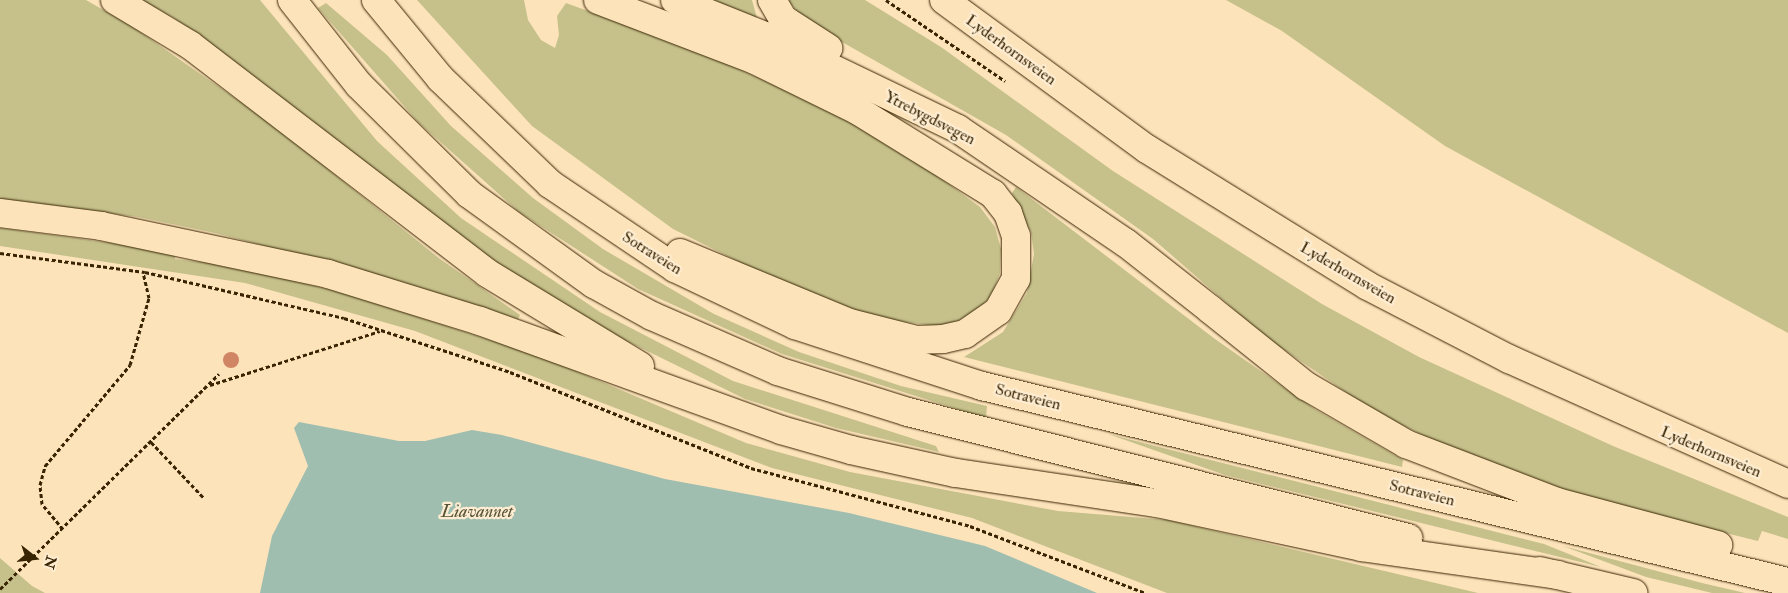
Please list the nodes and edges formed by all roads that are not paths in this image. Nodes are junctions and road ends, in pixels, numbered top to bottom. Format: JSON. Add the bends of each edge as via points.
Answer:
{"nodes":[{"id":1,"x":115,"y":0,"type":"edge"},
{"id":2,"x":292,"y":0,"type":"edge"},
{"id":3,"x":376,"y":0,"type":"edge"},
{"id":4,"x":598,"y":0,"type":"edge"},
{"id":5,"x":674,"y":0,"type":"edge"},
{"id":6,"x":772,"y":0,"type":"edge"},
{"id":7,"x":944,"y":0,"type":"edge"},
{"id":8,"x":958,"y":129,"type":"junction"},
{"id":9,"x":0,"y":212,"type":"edge"},
{"id":10,"x":623,"y":236,"type":"junction"},
{"id":11,"x":709,"y":404,"type":"junction"},
{"id":12,"x":1788,"y":484,"type":"edge"},
{"id":13,"x":1788,"y":568,"type":"edge"},
{"id":14,"x":1558,"y":575,"type":"junction"},
{"id":15,"x":1788,"y":582,"type":"edge"},
{"id":16,"x":1633,"y":593,"type":"edge"}],
"edges":[{"from":1,"to":11,"type":"main road","via":[[190,45],[487,273]]},
{"from":2,"to":14,"type":"main road","via":[[359,85],[469,194],[594,284],[714,345],[778,371],[908,412]]},
{"from":3,"to":10,"type":"main road","name":"Sotraveien","via":[[441,79],[495,135],[550,184]]},
{"from":4,"to":10,"type":"main road","via":[[755,60],[857,110],[993,194],[1008,213],[1016,236],[1016,279],[998,312],[965,334],[916,340],[814,311],[689,256]]},
{"from":5,"to":8,"type":"main road","name":"Ytrebygdsvegen","via":[[766,36]]},
{"from":6,"to":8,"type":"main road","via":[[783,19],[799,32],[876,74]]},
{"from":7,"to":12,"type":"main road","name":"Lyderhornsveien","via":[[1147,149],[1368,286],[1586,395]]},
{"from":8,"to":13,"type":"main road","name":"Ytrebygdsvegen","via":[[1087,215],[1306,386],[1364,422],[1459,468],[1557,502],[1749,553]]},
{"from":9,"to":11,"type":"main road","via":[[102,226],[328,274],[480,321]]},
{"from":10,"to":15,"type":"main road","name":"Sotraveien","via":[[733,299],[846,345],[923,370]]},
{"from":11,"to":14,"type":"main road","via":[[851,450],[956,473],[1157,503],[1362,547]]},
{"from":14,"to":16,"type":"main road"}]}
